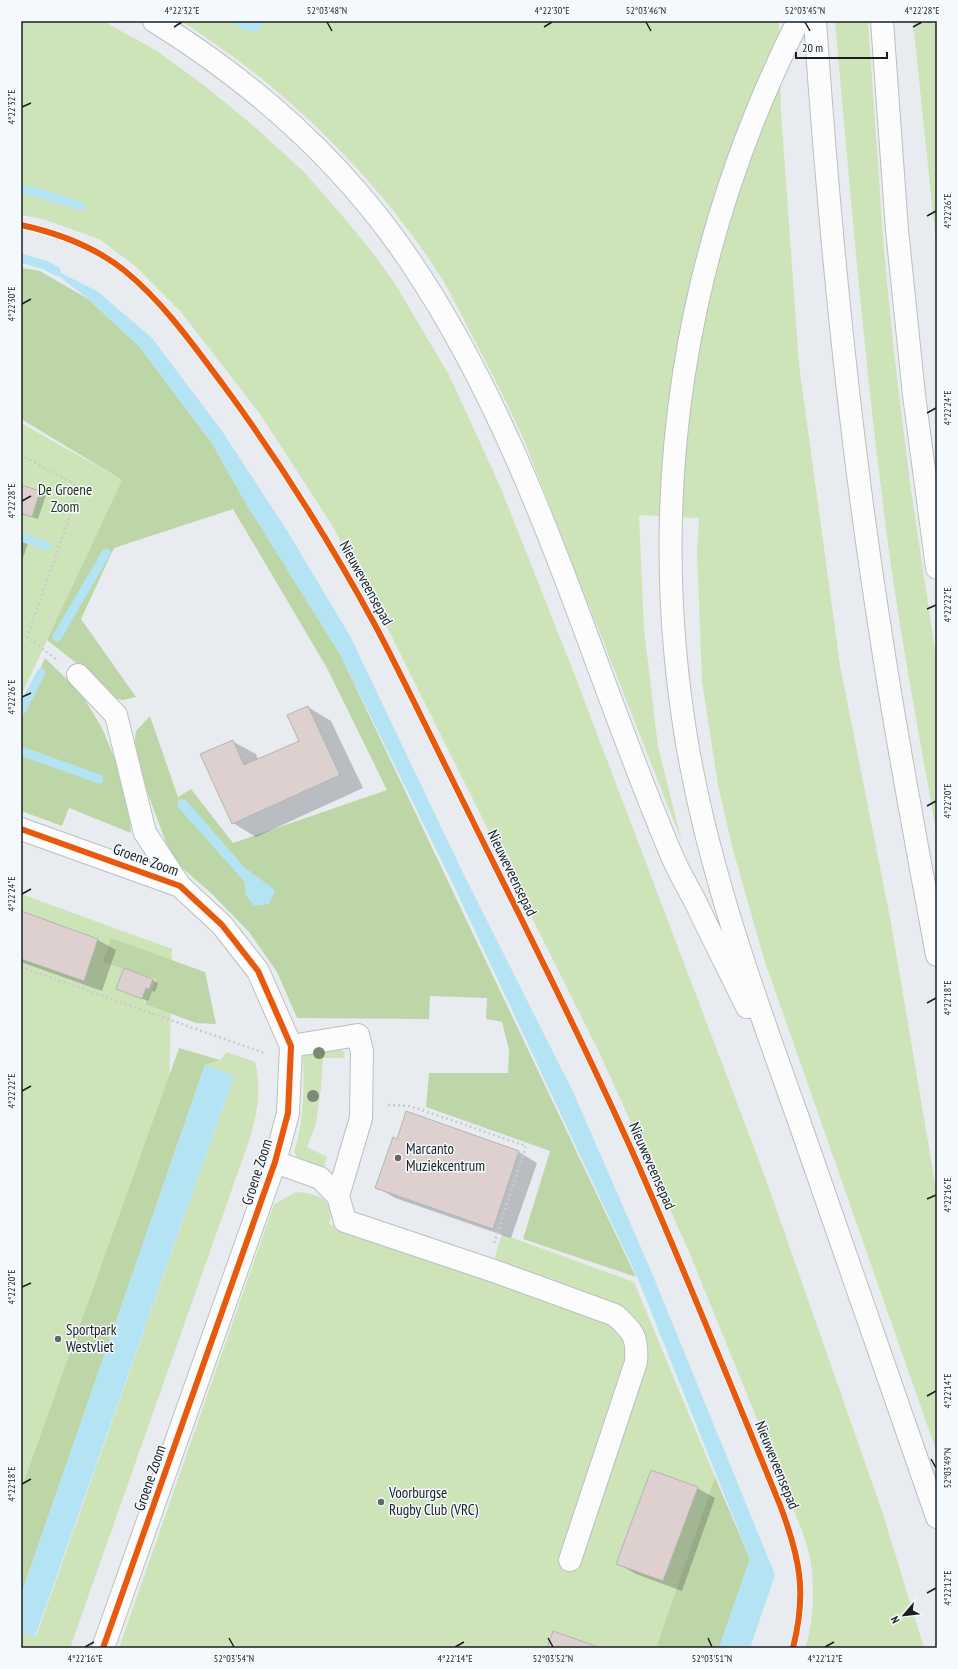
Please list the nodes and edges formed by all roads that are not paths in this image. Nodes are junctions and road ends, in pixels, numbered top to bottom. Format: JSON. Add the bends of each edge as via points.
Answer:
{"nodes":[{"id":1,"x":154,"y":21,"type":"edge"},
{"id":2,"x":798,"y":21,"type":"edge"},
{"id":3,"x":815,"y":21,"type":"edge"},
{"id":4,"x":882,"y":21,"type":"edge"},
{"id":5,"x":937,"y":568,"type":"edge"},
{"id":6,"x":78,"y":676,"type":"road end"},
{"id":7,"x":21,"y":829,"type":"edge"},
{"id":8,"x":180,"y":886,"type":"junction"},
{"id":9,"x":937,"y":955,"type":"edge"},
{"id":10,"x":291,"y":1054,"type":"junction"},
{"id":11,"x":785,"y":1083,"type":"junction"},
{"id":12,"x":275,"y":1162,"type":"junction"},
{"id":13,"x":338,"y":1196,"type":"junction"},
{"id":14,"x":937,"y":1517,"type":"edge"},
{"id":15,"x":570,"y":1560,"type":"dead end"},
{"id":16,"x":103,"y":1648,"type":"edge"}],
"edges":[{"from":1,"to":11,"type":"main road","via":[[242,82],[287,120],[333,165],[409,259],[443,313],[478,377],[539,512],[670,851]]},
{"from":2,"to":11,"type":"main road","via":[[746,137],[719,216],[704,271],[683,376],[670,522],[670,584],[674,638],[687,744],[712,856],[735,935]]},
{"from":3,"to":9,"type":"main road","via":[[833,250],[849,406],[880,628],[906,790]]},
{"from":4,"to":5,"type":"main road","via":[[896,222],[914,395]]},
{"from":6,"to":8,"type":"main road","via":[[116,715],[145,833]]},
{"from":7,"to":8,"type":"main road","name":"Groene Zoom"},
{"from":8,"to":10,"type":"main road","name":"Groene Zoom","via":[[222,925],[258,971]]},
{"from":10,"to":12,"type":"main road","name":"Groene Zoom","via":[[288,1113]]},
{"from":10,"to":13,"type":"main road","via":[[358,1035],[362,1051],[361,1118]]},
{"from":11,"to":14,"type":"main road"},
{"from":12,"to":13,"type":"main road","via":[[320,1178]]},
{"from":12,"to":16,"type":"main road","name":"Groene Zoom"},
{"from":13,"to":15,"type":"main road","via":[[345,1221],[615,1315],[628,1327],[637,1344],[636,1362]]}]}
